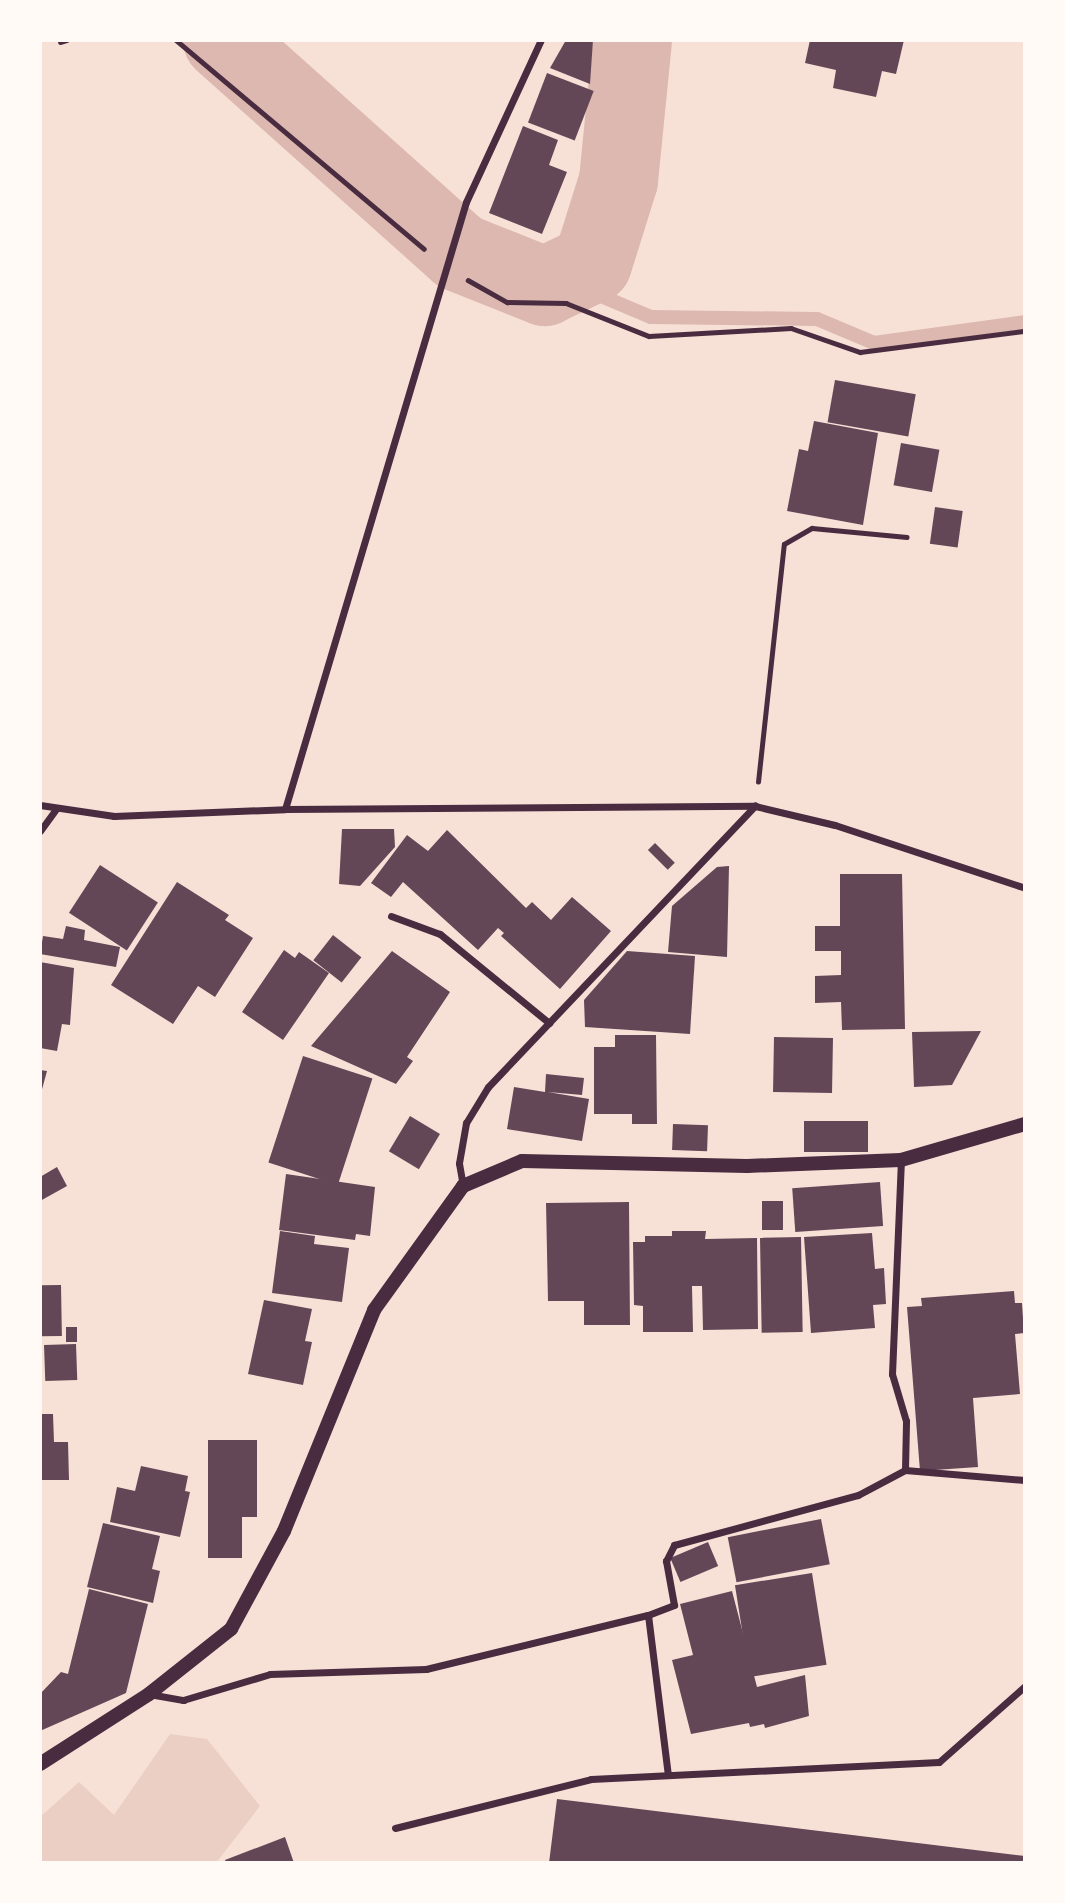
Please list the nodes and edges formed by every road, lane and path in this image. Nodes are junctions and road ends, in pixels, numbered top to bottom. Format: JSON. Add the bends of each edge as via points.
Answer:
{"nodes":[{"id":1,"x":67,"y":40,"type":"edge"},
{"id":2,"x":176,"y":40,"type":"edge"},
{"id":3,"x":541,"y":40,"type":"edge"},
{"id":4,"x":60,"y":42,"type":"edge"},
{"id":5,"x":447,"y":268,"type":"junction"},
{"id":6,"x":1025,"y":331,"type":"edge"},
{"id":7,"x":907,"y":537,"type":"dead end"},
{"id":8,"x":40,"y":805,"type":"edge"},
{"id":9,"x":755,"y":806,"type":"junction"},
{"id":10,"x":285,"y":809,"type":"junction"},
{"id":11,"x":55,"y":810,"type":"junction"},
{"id":12,"x":40,"y":831,"type":"edge"},
{"id":13,"x":1025,"y":888,"type":"edge"},
{"id":14,"x":391,"y":916,"type":"dead end"},
{"id":15,"x":549,"y":1023,"type":"junction"},
{"id":16,"x":1025,"y":1124,"type":"edge"},
{"id":17,"x":901,"y":1160,"type":"junction"},
{"id":18,"x":463,"y":1186,"type":"junction"},
{"id":19,"x":905,"y":1470,"type":"junction"},
{"id":20,"x":1025,"y":1479,"type":"edge"},
{"id":21,"x":648,"y":1615,"type":"junction"},
{"id":22,"x":1025,"y":1686,"type":"edge"},
{"id":23,"x":149,"y":1694,"type":"junction"},
{"id":24,"x":40,"y":1764,"type":"edge"},
{"id":25,"x":668,"y":1775,"type":"junction"},
{"id":26,"x":395,"y":1828,"type":"dead end"}],
"edges":[{"from":1,"to":4,"type":"path"},
{"from":2,"to":5,"type":"path"},
{"from":3,"to":5,"type":"street","via":[[466,202]]},
{"from":5,"to":6,"type":"path","via":[[507,302],[566,303],[649,336],[791,328],[860,352]]},
{"from":5,"to":10,"type":"street"},
{"from":7,"to":9,"type":"path","via":[[812,528],[785,544]]},
{"from":8,"to":11,"type":"street"},
{"from":9,"to":10,"type":"street"},
{"from":9,"to":13,"type":"street","via":[[835,825]]},
{"from":9,"to":15,"type":"street"},
{"from":10,"to":11,"type":"street","via":[[114,816]]},
{"from":11,"to":12,"type":"street"},
{"from":14,"to":15,"type":"street","via":[[440,934]]},
{"from":15,"to":18,"type":"street","via":[[488,1087],[466,1123],[459,1163]]},
{"from":16,"to":17,"type":"main road"},
{"from":17,"to":18,"type":"main road","via":[[747,1166],[522,1161]]},
{"from":17,"to":19,"type":"street","via":[[892,1374],[905,1422]]},
{"from":18,"to":23,"type":"main road","via":[[374,1310],[284,1531],[231,1629]]},
{"from":19,"to":20,"type":"street"},
{"from":19,"to":21,"type":"street","via":[[858,1495],[674,1545],[666,1561],[674,1605]]},
{"from":21,"to":23,"type":"street","via":[[426,1669],[270,1674],[183,1700]]},
{"from":21,"to":25,"type":"street"},
{"from":22,"to":25,"type":"street","via":[[939,1762]]},
{"from":23,"to":24,"type":"main road"},
{"from":25,"to":26,"type":"street","via":[[591,1779]]}]}
